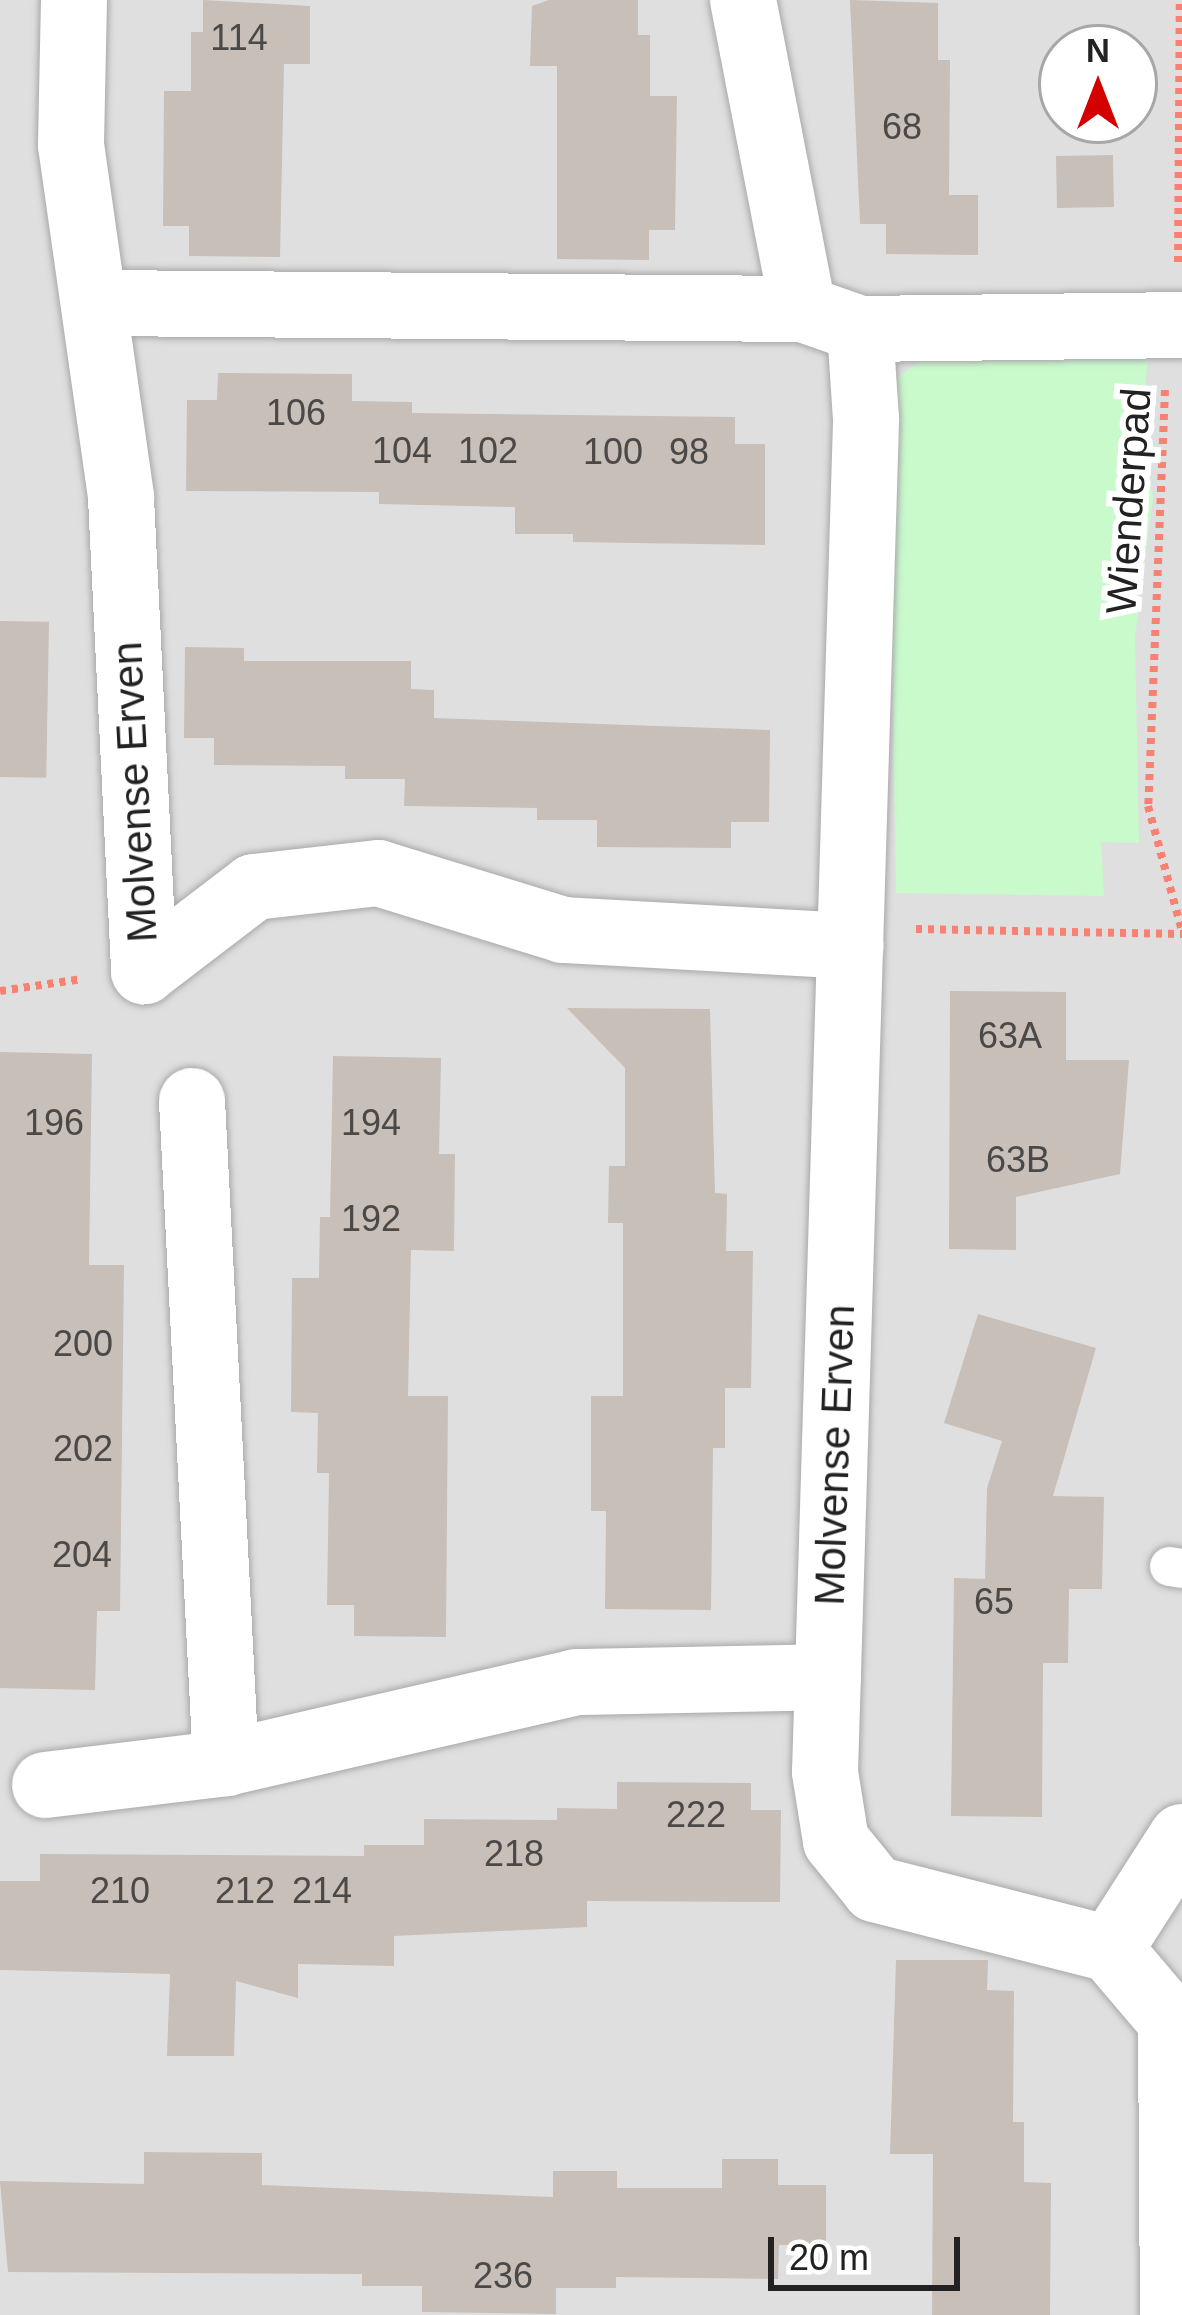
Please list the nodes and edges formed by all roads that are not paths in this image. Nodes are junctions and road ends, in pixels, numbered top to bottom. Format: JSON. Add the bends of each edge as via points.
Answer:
{"nodes":[{"id":1,"x":74,"y":0,"type":"edge"},
{"id":2,"x":743,"y":0,"type":"edge"},
{"id":3,"x":98,"y":303,"type":"junction"},
{"id":4,"x":831,"y":319,"type":"junction"},
{"id":5,"x":1180,"y":325,"type":"edge"},
{"id":6,"x":851,"y":946,"type":"junction"},
{"id":7,"x":192,"y":1101,"type":"dead end"},
{"id":8,"x":827,"y":1677,"type":"junction"},
{"id":9,"x":226,"y":1763,"type":"junction"},
{"id":10,"x":46,"y":1784,"type":"dead end"},
{"id":11,"x":1182,"y":1837,"type":"edge"},
{"id":12,"x":1110,"y":1949,"type":"junction"},
{"id":13,"x":1173,"y":2315,"type":"edge"}],
"edges":[{"from":1,"to":3,"type":"street","name":"Molvense Erven","via":[[71,145]]},
{"from":2,"to":4,"type":"street","name":"Molvense Erven"},
{"from":3,"to":4,"type":"street"},
{"from":3,"to":6,"type":"street","name":"Molvense Erven","via":[[121,498],[143,970],[254,887],[378,873],[563,930]]},
{"from":4,"to":5,"type":"street"},
{"from":4,"to":6,"type":"street","name":"Molvense Erven","via":[[866,419]]},
{"from":6,"to":8,"type":"street","name":"Molvense Erven"},
{"from":7,"to":9,"type":"street"},
{"from":8,"to":9,"type":"street","via":[[576,1682]]},
{"from":8,"to":12,"type":"street","name":"Molvense Erven","via":[[825,1772],[836,1841],[875,1889]]},
{"from":9,"to":10,"type":"street"},
{"from":11,"to":12,"type":"street"},
{"from":12,"to":13,"type":"street","via":[[1171,2020]]}]}
